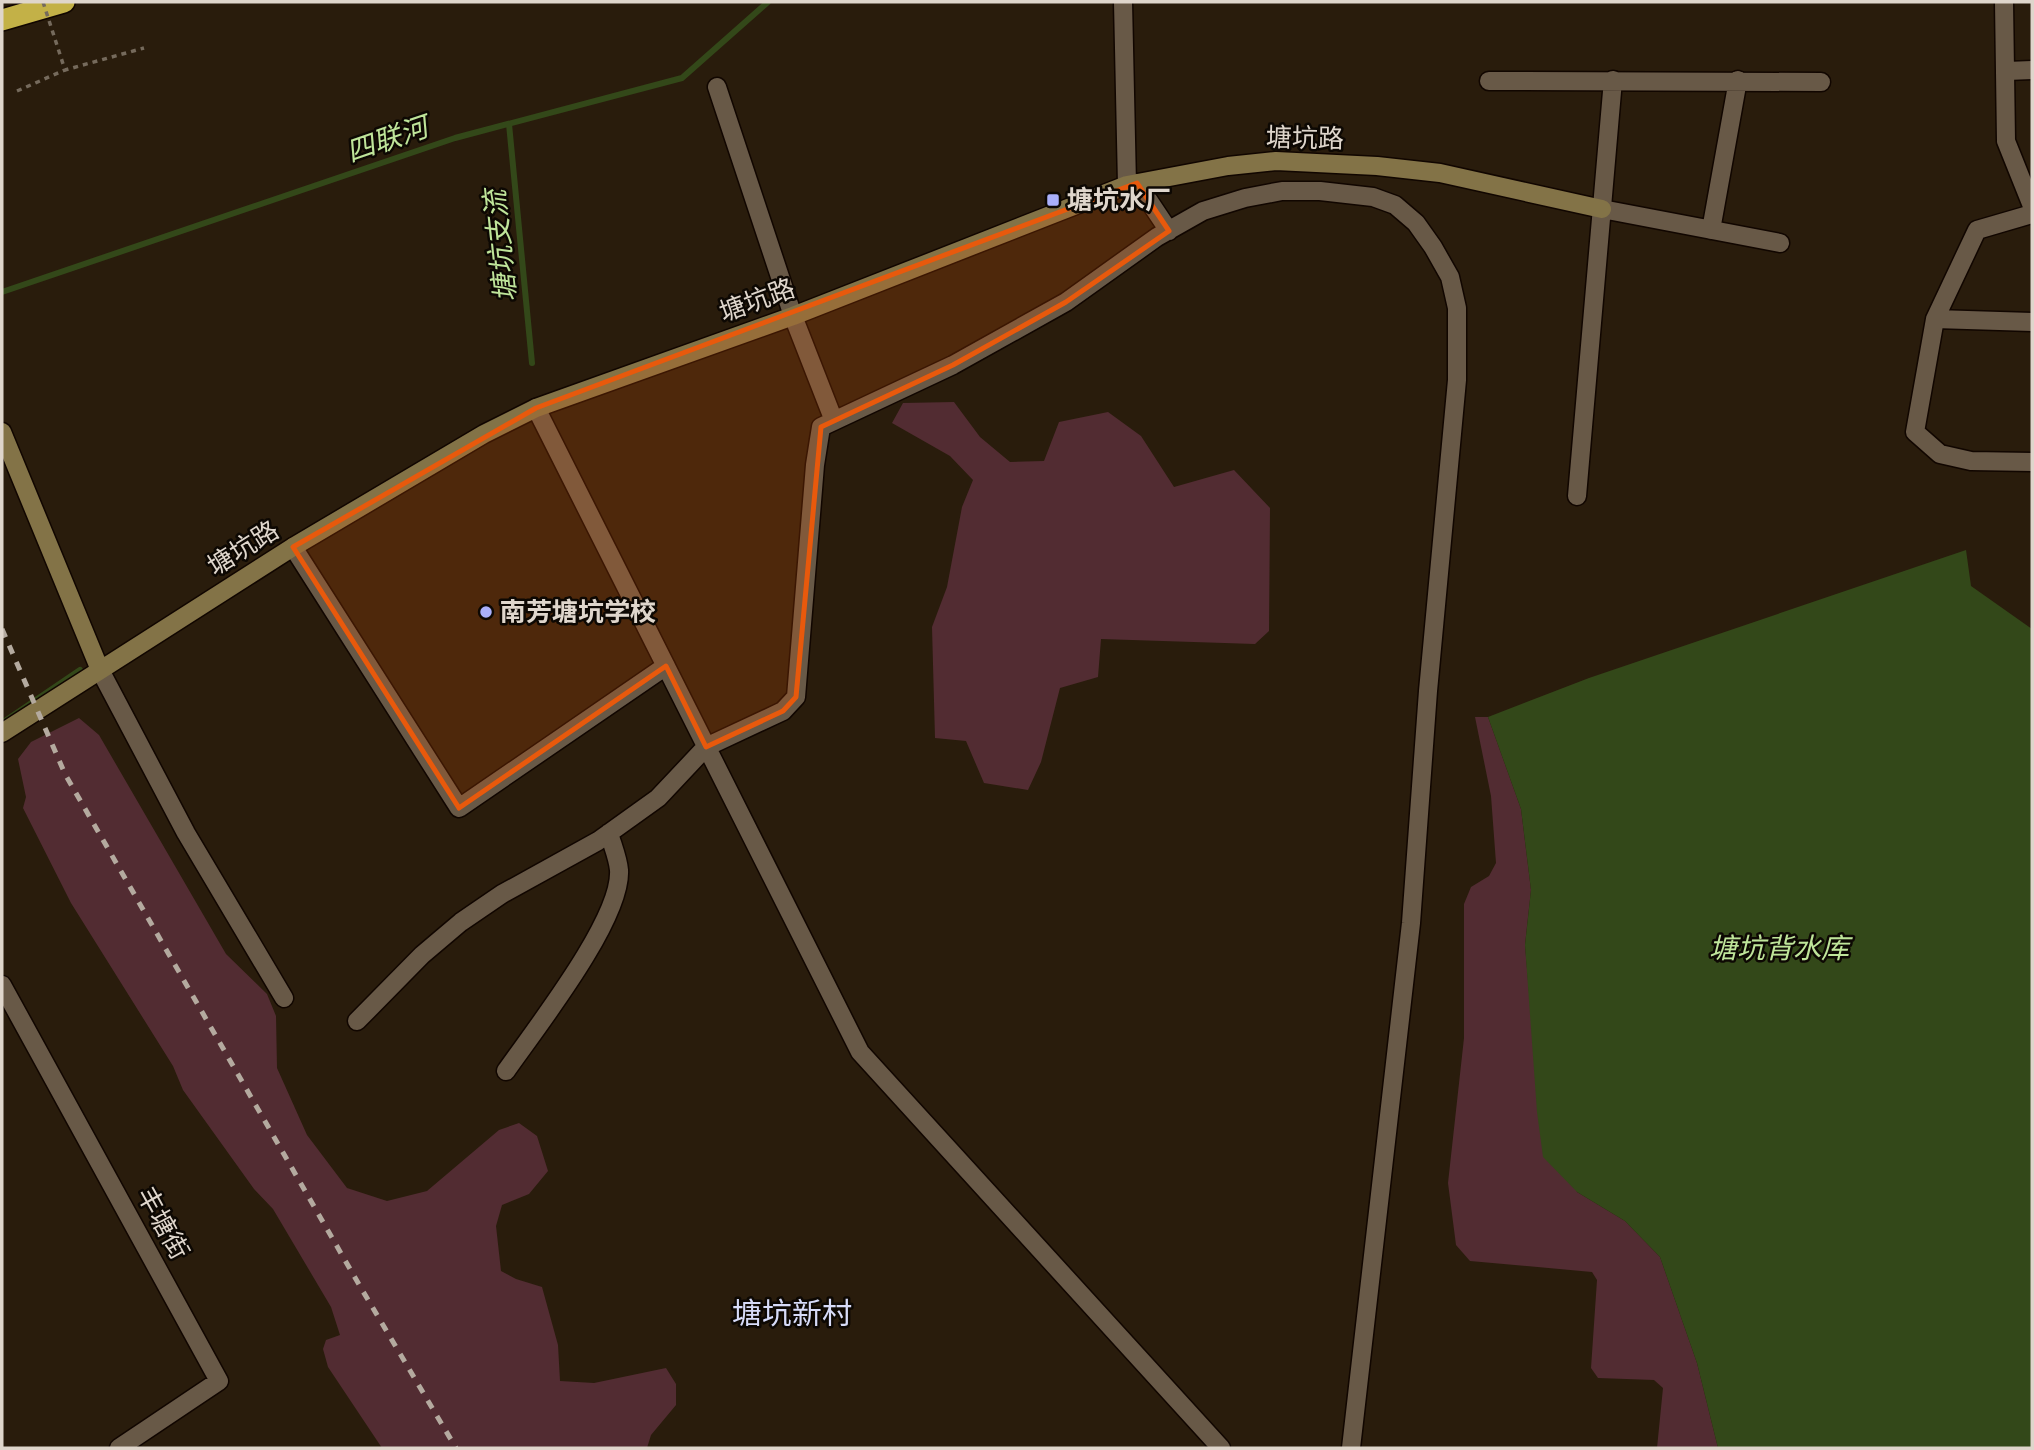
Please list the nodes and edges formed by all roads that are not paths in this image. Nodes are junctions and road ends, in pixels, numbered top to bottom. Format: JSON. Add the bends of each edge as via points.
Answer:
{"nodes":[{"id":1,"x":64,"y":2,"type":"edge"},
{"id":2,"x":1124,"y":2,"type":"edge"},
{"id":3,"x":2004,"y":2,"type":"edge"},
{"id":4,"x":2,"y":20,"type":"edge"},
{"id":5,"x":2032,"y":70,"type":"edge"},
{"id":6,"x":2007,"y":71,"type":"junction"},
{"id":7,"x":1613,"y":80,"type":"junction"},
{"id":8,"x":1738,"y":80,"type":"junction"},
{"id":9,"x":1489,"y":81,"type":"dead end"},
{"id":10,"x":1821,"y":82,"type":"dead end"},
{"id":11,"x":717,"y":88,"type":"dead end"},
{"id":12,"x":1132,"y":184,"type":"junction"},
{"id":13,"x":2032,"y":206,"type":"edge"},
{"id":14,"x":1602,"y":209,"type":"junction"},
{"id":15,"x":2032,"y":214,"type":"edge"},
{"id":16,"x":1711,"y":230,"type":"junction"},
{"id":17,"x":1169,"y":231,"type":"junction"},
{"id":18,"x":1780,"y":243,"type":"dead end"},
{"id":19,"x":793,"y":316,"type":"junction"},
{"id":20,"x":1935,"y":319,"type":"junction"},
{"id":21,"x":2032,"y":322,"type":"edge"},
{"id":22,"x":536,"y":408,"type":"junction"},
{"id":23,"x":834,"y":421,"type":"junction"},
{"id":24,"x":2,"y":432,"type":"edge"},
{"id":25,"x":2032,"y":462,"type":"edge"},
{"id":26,"x":1577,"y":496,"type":"dead end"},
{"id":27,"x":293,"y":547,"type":"junction"},
{"id":28,"x":666,"y":666,"type":"junction"},
{"id":29,"x":100,"y":670,"type":"junction"},
{"id":30,"x":2,"y":733,"type":"edge"},
{"id":31,"x":706,"y":747,"type":"junction"},
{"id":32,"x":609,"y":833,"type":"junction"},
{"id":33,"x":2,"y":985,"type":"edge"},
{"id":34,"x":284,"y":998,"type":"dead end"},
{"id":35,"x":357,"y":1021,"type":"dead end"},
{"id":36,"x":506,"y":1071,"type":"dead end"},
{"id":37,"x":119,"y":1448,"type":"edge"},
{"id":38,"x":1221,"y":1448,"type":"edge"},
{"id":39,"x":1351,"y":1448,"type":"edge"}],
"edges":[{"from":1,"to":4,"type":"highway"},
{"from":2,"to":12,"type":"street"},
{"from":3,"to":6,"type":"street"},
{"from":5,"to":6,"type":"street"},
{"from":6,"to":13,"type":"street","via":[[2007,142]]},
{"from":7,"to":8,"type":"street"},
{"from":7,"to":9,"type":"street"},
{"from":7,"to":14,"type":"street"},
{"from":8,"to":10,"type":"street"},
{"from":8,"to":16,"type":"street"},
{"from":11,"to":19,"type":"street"},
{"from":12,"to":14,"type":"street","name":"塘坑路","via":[[1276,161],[1377,166],[1440,173]]},
{"from":12,"to":17,"type":"street"},
{"from":12,"to":19,"type":"street","name":"塘坑路"},
{"from":14,"to":16,"type":"street"},
{"from":14,"to":26,"type":"street"},
{"from":15,"to":20,"type":"street","via":[[1978,230]]},
{"from":16,"to":18,"type":"street"},
{"from":17,"to":23,"type":"street","via":[[1066,302],[953,365]]},
{"from":17,"to":39,"type":"street","via":[[1203,211],[1282,191],[1373,197],[1395,205],[1416,223],[1450,277],[1457,308],[1457,380],[1411,923]]},
{"from":19,"to":22,"type":"street","name":"塘坑路"},
{"from":19,"to":23,"type":"street"},
{"from":20,"to":21,"type":"street"},
{"from":20,"to":25,"type":"street","via":[[1915,432],[1940,454],[1971,461]]},
{"from":22,"to":27,"type":"street","name":"塘坑路","via":[[484,433]]},
{"from":22,"to":28,"type":"street"},
{"from":23,"to":31,"type":"street","via":[[821,427],[815,465],[796,697],[783,711]]},
{"from":24,"to":29,"type":"street"},
{"from":27,"to":28,"type":"street","via":[[459,808]]},
{"from":27,"to":29,"type":"street","name":"塘坑路"},
{"from":28,"to":31,"type":"street"},
{"from":29,"to":30,"type":"street","name":"塘坑路"},
{"from":29,"to":34,"type":"street","via":[[186,833]]},
{"from":31,"to":32,"type":"street","via":[[658,798]]},
{"from":31,"to":38,"type":"street","via":[[860,1052]]},
{"from":32,"to":35,"type":"street","via":[[461,922]]},
{"from":32,"to":36,"type":"street","via":[[619,869],[606,917],[590,949]]},
{"from":33,"to":37,"type":"street","name":"丰塘街","via":[[219,1381]]}]}
